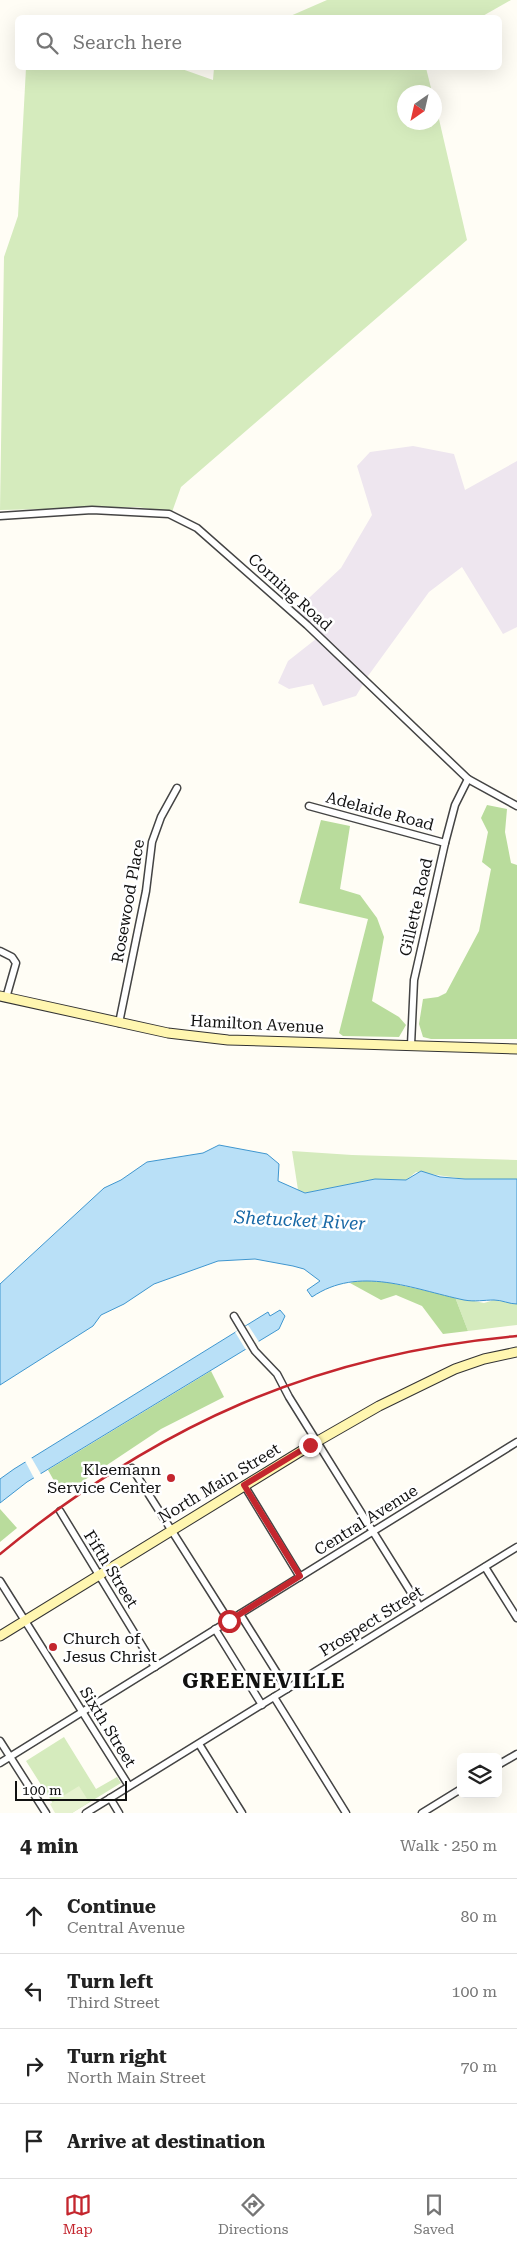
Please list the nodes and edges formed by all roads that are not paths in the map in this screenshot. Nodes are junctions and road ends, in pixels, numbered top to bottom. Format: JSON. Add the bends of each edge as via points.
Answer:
{"nodes":[{"id":1,"x":0,"y":516,"type":"edge"},
{"id":2,"x":468,"y":780,"type":"junction"},
{"id":3,"x":178,"y":788,"type":"dead end"},
{"id":4,"x":308,"y":806,"type":"dead end"},
{"id":5,"x":517,"y":806,"type":"edge"},
{"id":6,"x":445,"y":843,"type":"junction"},
{"id":7,"x":0,"y":952,"type":"edge"},
{"id":8,"x":3,"y":997,"type":"edge"},
{"id":9,"x":119,"y":1023,"type":"junction"},
{"id":10,"x":411,"y":1045,"type":"junction"},
{"id":11,"x":517,"y":1049,"type":"edge"},
{"id":12,"x":234,"y":1316,"type":"dead end"},
{"id":13,"x":517,"y":1352,"type":"edge"},
{"id":14,"x":317,"y":1441,"type":"junction"},
{"id":15,"x":517,"y":1442,"type":"edge"},
{"id":16,"x":132,"y":1468,"type":"dead end"},
{"id":17,"x":244,"y":1485,"type":"junction"},
{"id":18,"x":60,"y":1511,"type":"dead end"},
{"id":19,"x":171,"y":1530,"type":"junction"},
{"id":20,"x":373,"y":1531,"type":"junction"},
{"id":21,"x":517,"y":1547,"type":"edge"},
{"id":22,"x":485,"y":1567,"type":"junction"},
{"id":23,"x":98,"y":1575,"type":"junction"},
{"id":24,"x":300,"y":1576,"type":"junction"},
{"id":25,"x":0,"y":1581,"type":"edge"},
{"id":26,"x":420,"y":1607,"type":"junction"},
{"id":27,"x":240,"y":1614,"type":"junction"},
{"id":28,"x":517,"y":1618,"type":"edge"},
{"id":29,"x":25,"y":1620,"type":"junction"},
{"id":30,"x":229,"y":1621,"type":"junction"},
{"id":31,"x":216,"y":1629,"type":"junction"},
{"id":32,"x":0,"y":1636,"type":"edge"},
{"id":33,"x":155,"y":1667,"type":"junction"},
{"id":34,"x":287,"y":1689,"type":"junction"},
{"id":35,"x":274,"y":1697,"type":"junction"},
{"id":36,"x":262,"y":1705,"type":"junction"},
{"id":37,"x":82,"y":1712,"type":"junction"},
{"id":38,"x":0,"y":1741,"type":"edge"},
{"id":39,"x":199,"y":1744,"type":"junction"},
{"id":40,"x":517,"y":1754,"type":"edge"},
{"id":41,"x":10,"y":1756,"type":"junction"},
{"id":42,"x":0,"y":1762,"type":"edge"},
{"id":43,"x":502,"y":1763,"type":"edge"},
{"id":44,"x":129,"y":1786,"type":"junction"},
{"id":45,"x":457,"y":1791,"type":"edge"},
{"id":46,"x":110,"y":1798,"type":"junction"},
{"id":47,"x":46,"y":1813,"type":"edge"},
{"id":48,"x":86,"y":1813,"type":"edge"},
{"id":49,"x":119,"y":1813,"type":"edge"},
{"id":50,"x":242,"y":1813,"type":"edge"},
{"id":51,"x":346,"y":1813,"type":"edge"},
{"id":52,"x":422,"y":1813,"type":"edge"}],
"edges":[{"from":1,"to":2,"type":"street","name":"Corning Road","via":[[92,510],[169,514],[197,528],[300,618]]},
{"from":2,"to":5,"type":"street","name":"Corning Road"},
{"from":2,"to":6,"type":"street","name":"Gillette Road","via":[[455,805]]},
{"from":3,"to":9,"type":"street","name":"Rosewood Place","via":[[161,817],[152,842],[147,885]]},
{"from":4,"to":6,"type":"street","name":"Adelaide Road"},
{"from":6,"to":10,"type":"street","name":"Gillette Road","via":[[414,980]]},
{"from":7,"to":8,"type":"street","via":[[12,957],[16,963]]},
{"from":8,"to":9,"type":"main road","name":"Hamilton Avenue"},
{"from":9,"to":10,"type":"main road","name":"Hamilton Avenue","via":[[228,1040]]},
{"from":10,"to":11,"type":"main road","name":"Hamilton Avenue"},
{"from":12,"to":14,"type":"street","via":[[252,1346],[277,1374]]},
{"from":13,"to":14,"type":"main road","name":"North Main Street","via":[[455,1368]]},
{"from":14,"to":17,"type":"main road","name":"North Main Street"},
{"from":14,"to":20,"type":"street"},
{"from":15,"to":20,"type":"street","name":"Central Avenue"},
{"from":16,"to":19,"type":"street"},
{"from":17,"to":19,"type":"main road","name":"North Main Street"},
{"from":17,"to":24,"type":"street"},
{"from":18,"to":23,"type":"street","name":"Fifth Street"},
{"from":19,"to":23,"type":"main road","name":"North Main Street"},
{"from":19,"to":30,"type":"street"},
{"from":20,"to":24,"type":"street","name":"Central Avenue"},
{"from":20,"to":26,"type":"street"},
{"from":21,"to":22,"type":"street","name":"Prospect Street"},
{"from":22,"to":26,"type":"street","name":"Prospect Street"},
{"from":22,"to":28,"type":"street"},
{"from":23,"to":29,"type":"main road","name":"North Main Street"},
{"from":23,"to":33,"type":"street","name":"Fifth Street"},
{"from":24,"to":27,"type":"street","name":"Central Avenue"},
{"from":25,"to":29,"type":"street","name":"Sixth Street"},
{"from":26,"to":34,"type":"street","name":"Prospect Street"},
{"from":27,"to":30,"type":"street","name":"Central Avenue"},
{"from":27,"to":34,"type":"street"},
{"from":29,"to":32,"type":"main road","name":"North Main Street"},
{"from":29,"to":37,"type":"street","name":"Sixth Street"},
{"from":30,"to":31,"type":"street","name":"Central Avenue"},
{"from":31,"to":33,"type":"street","name":"Central Avenue"},
{"from":31,"to":36,"type":"street"},
{"from":33,"to":37,"type":"street","name":"Central Avenue"},
{"from":34,"to":35,"type":"street","name":"Prospect Street"},
{"from":35,"to":36,"type":"street","name":"Prospect Street"},
{"from":35,"to":51,"type":"street"},
{"from":36,"to":39,"type":"street","name":"Prospect Street"},
{"from":37,"to":41,"type":"street","name":"Central Avenue"},
{"from":37,"to":44,"type":"street","name":"Sixth Street"},
{"from":38,"to":41,"type":"street"},
{"from":39,"to":44,"type":"street","name":"Prospect Street"},
{"from":39,"to":50,"type":"street"},
{"from":40,"to":43,"type":"street"},
{"from":41,"to":42,"type":"street","name":"Central Avenue"},
{"from":41,"to":47,"type":"street"},
{"from":44,"to":46,"type":"street","name":"Prospect Street"},
{"from":45,"to":52,"type":"street"},
{"from":46,"to":48,"type":"street","name":"Prospect Street"},
{"from":46,"to":49,"type":"street"}]}
